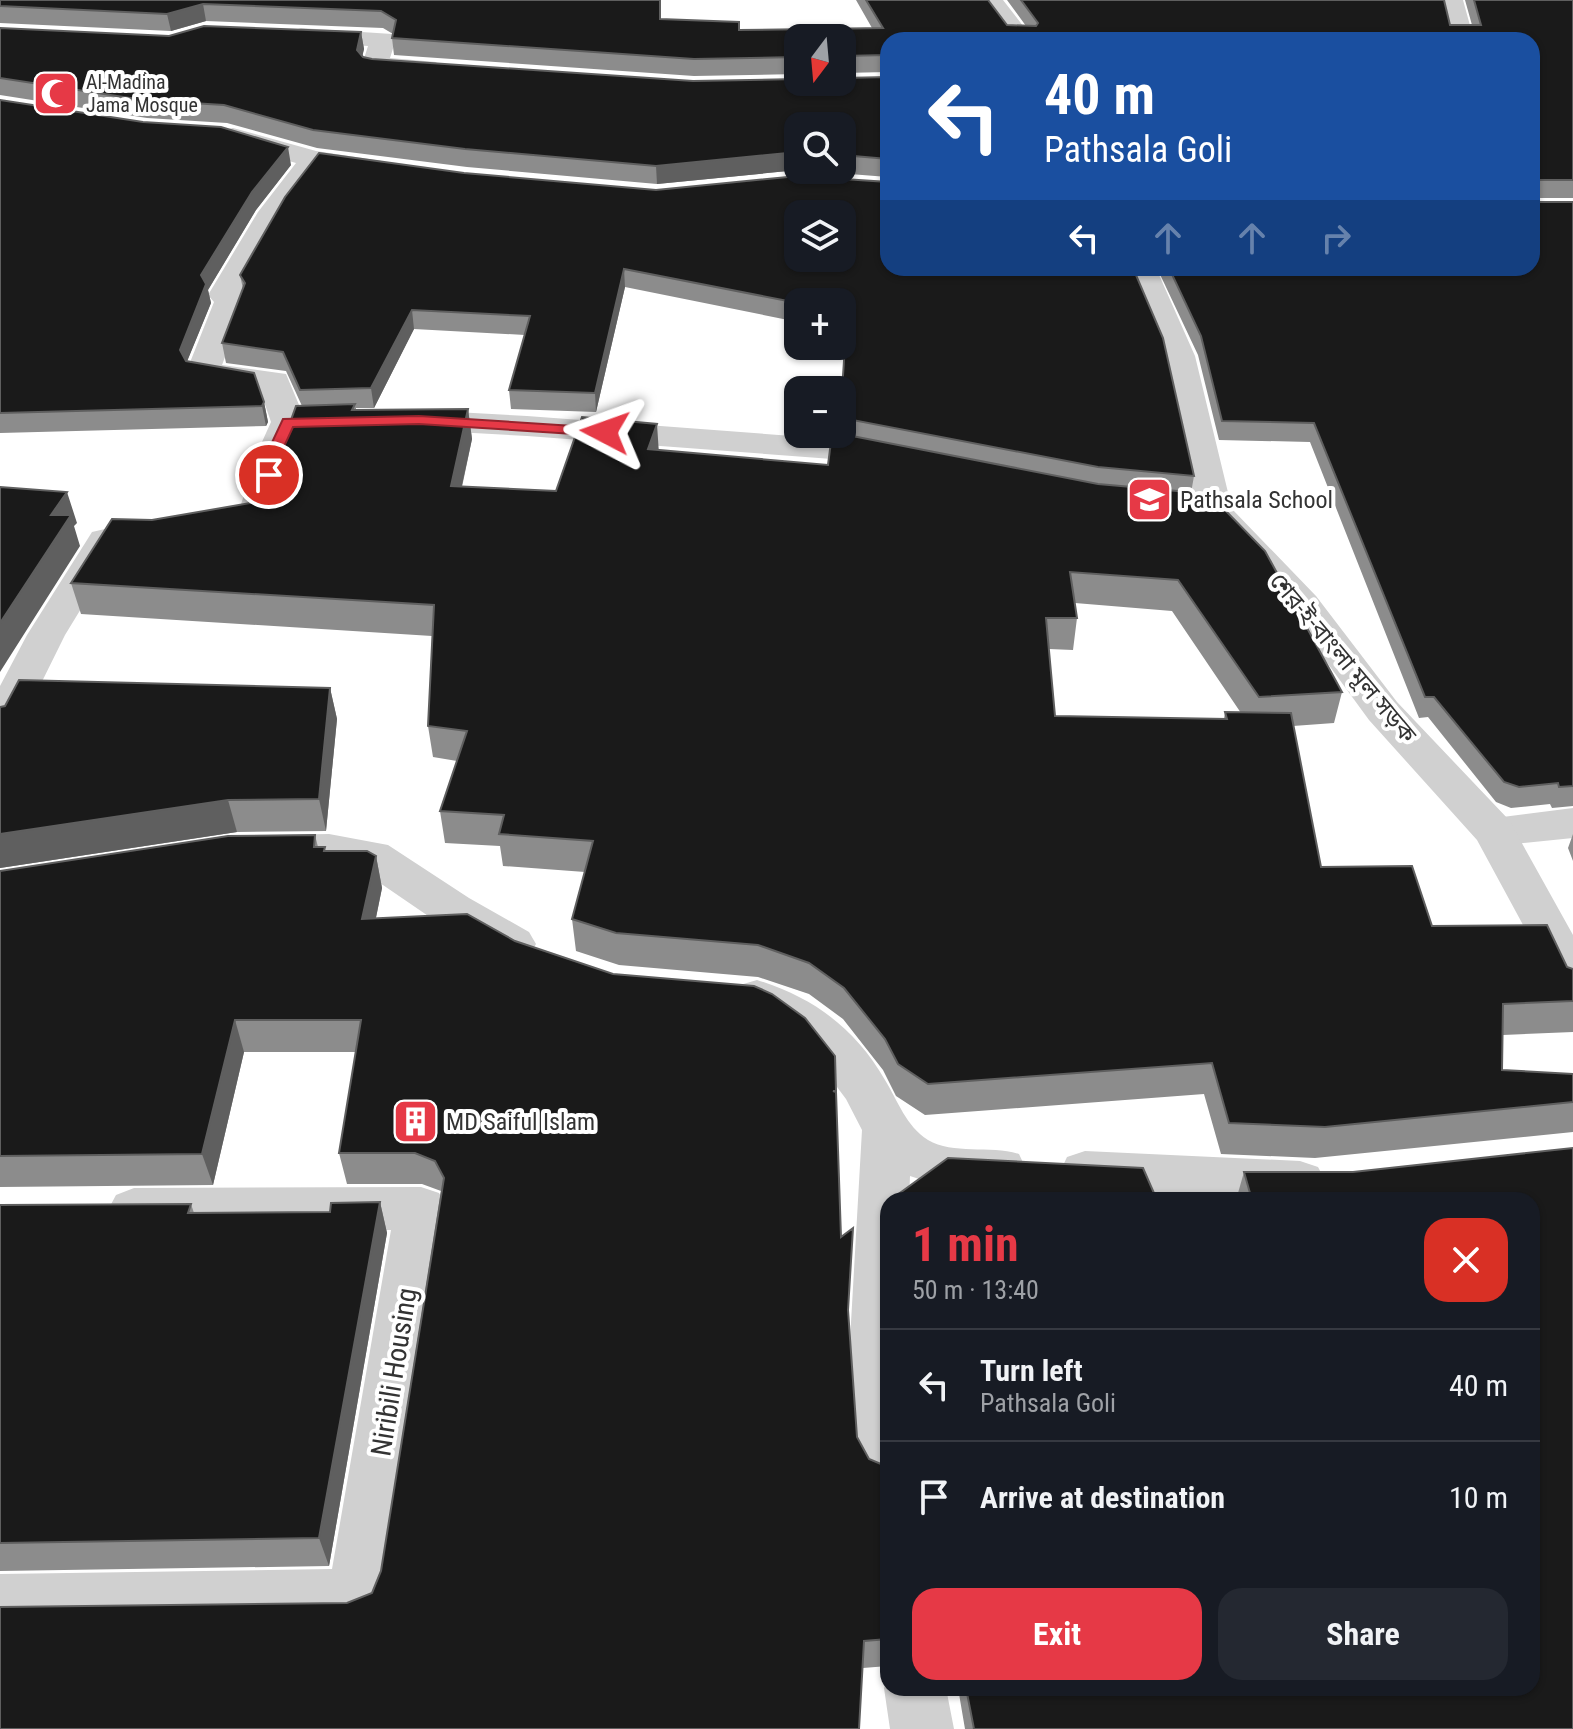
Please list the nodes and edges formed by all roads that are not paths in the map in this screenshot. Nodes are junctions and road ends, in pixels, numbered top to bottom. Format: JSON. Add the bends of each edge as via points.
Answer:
{"nodes":[{"id":1,"x":990,"y":0,"type":"edge"},
{"id":2,"x":1451,"y":0,"type":"edge"},
{"id":3,"x":1015,"y":32,"type":"edge"},
{"id":4,"x":1459,"y":32,"type":"edge"},
{"id":5,"x":275,"y":35,"type":"edge"},
{"id":6,"x":454,"y":70,"type":"edge"},
{"id":7,"x":200,"y":132,"type":"edge"},
{"id":8,"x":314,"y":159,"type":"junction"},
{"id":9,"x":399,"y":171,"type":"edge"},
{"id":10,"x":1144,"y":276,"type":"edge"},
{"id":11,"x":288,"y":422,"type":"junction"},
{"id":12,"x":917,"y":466,"type":"edge"},
{"id":13,"x":176,"y":534,"type":"edge"},
{"id":14,"x":134,"y":536,"type":"edge"},
{"id":15,"x":0,"y":726,"type":"edge"},
{"id":16,"x":1573,"y":823,"type":"edge"},
{"id":17,"x":1494,"y":831,"type":"junction"},
{"id":18,"x":222,"y":852,"type":"edge"},
{"id":19,"x":550,"y":962,"type":"edge"},
{"id":20,"x":1573,"y":985,"type":"edge"},
{"id":21,"x":714,"y":993,"type":"edge"},
{"id":22,"x":886,"y":1133,"type":"junction"},
{"id":23,"x":1345,"y":1179,"type":"edge"},
{"id":24,"x":883,"y":1192,"type":"edge"},
{"id":25,"x":78,"y":1211,"type":"edge"},
{"id":26,"x":880,"y":1271,"type":"edge"},
{"id":27,"x":880,"y":1374,"type":"edge"},
{"id":28,"x":0,"y":1603,"type":"edge"},
{"id":29,"x":916,"y":1696,"type":"edge"},
{"id":30,"x":922,"y":1729,"type":"edge"}],
"edges":[{"from":1,"to":3,"type":"street"},
{"from":2,"to":4,"type":"street"},
{"from":5,"to":6,"type":"street","via":[[383,39],[375,65]]},
{"from":7,"to":8,"type":"street","via":[[227,134]]},
{"from":8,"to":9,"type":"street"},
{"from":8,"to":11,"type":"street","via":[[273,212],[224,295],[230,301],[203,370],[274,381]]},
{"from":10,"to":17,"type":"street","name":"শের-ই-বাংলা মূল সড়ক","via":[[1179,356],[1200,510],[1303,604],[1383,711]]},
{"from":11,"to":12,"type":"street","via":[[419,420],[527,426],[832,449]]},
{"from":11,"to":13,"type":"street","via":[[253,522]]},
{"from":14,"to":15,"type":"street","via":[[108,536],[46,635]]},
{"from":16,"to":17,"type":"street"},
{"from":17,"to":20,"type":"street","name":"শের-ই-বাংলা মূল সড়ক"},
{"from":18,"to":19,"type":"street","via":[[329,849],[373,856],[453,910]]},
{"from":21,"to":22,"type":"street","via":[[758,998],[791,1010],[824,1034],[864,1086]]},
{"from":22,"to":23,"type":"street","via":[[920,1159],[952,1167]]},
{"from":22,"to":24,"type":"street"},
{"from":25,"to":28,"type":"street","name":"Niribili Housing","via":[[421,1208],[357,1598]]},
{"from":26,"to":27,"type":"street"},
{"from":29,"to":30,"type":"street"}]}
